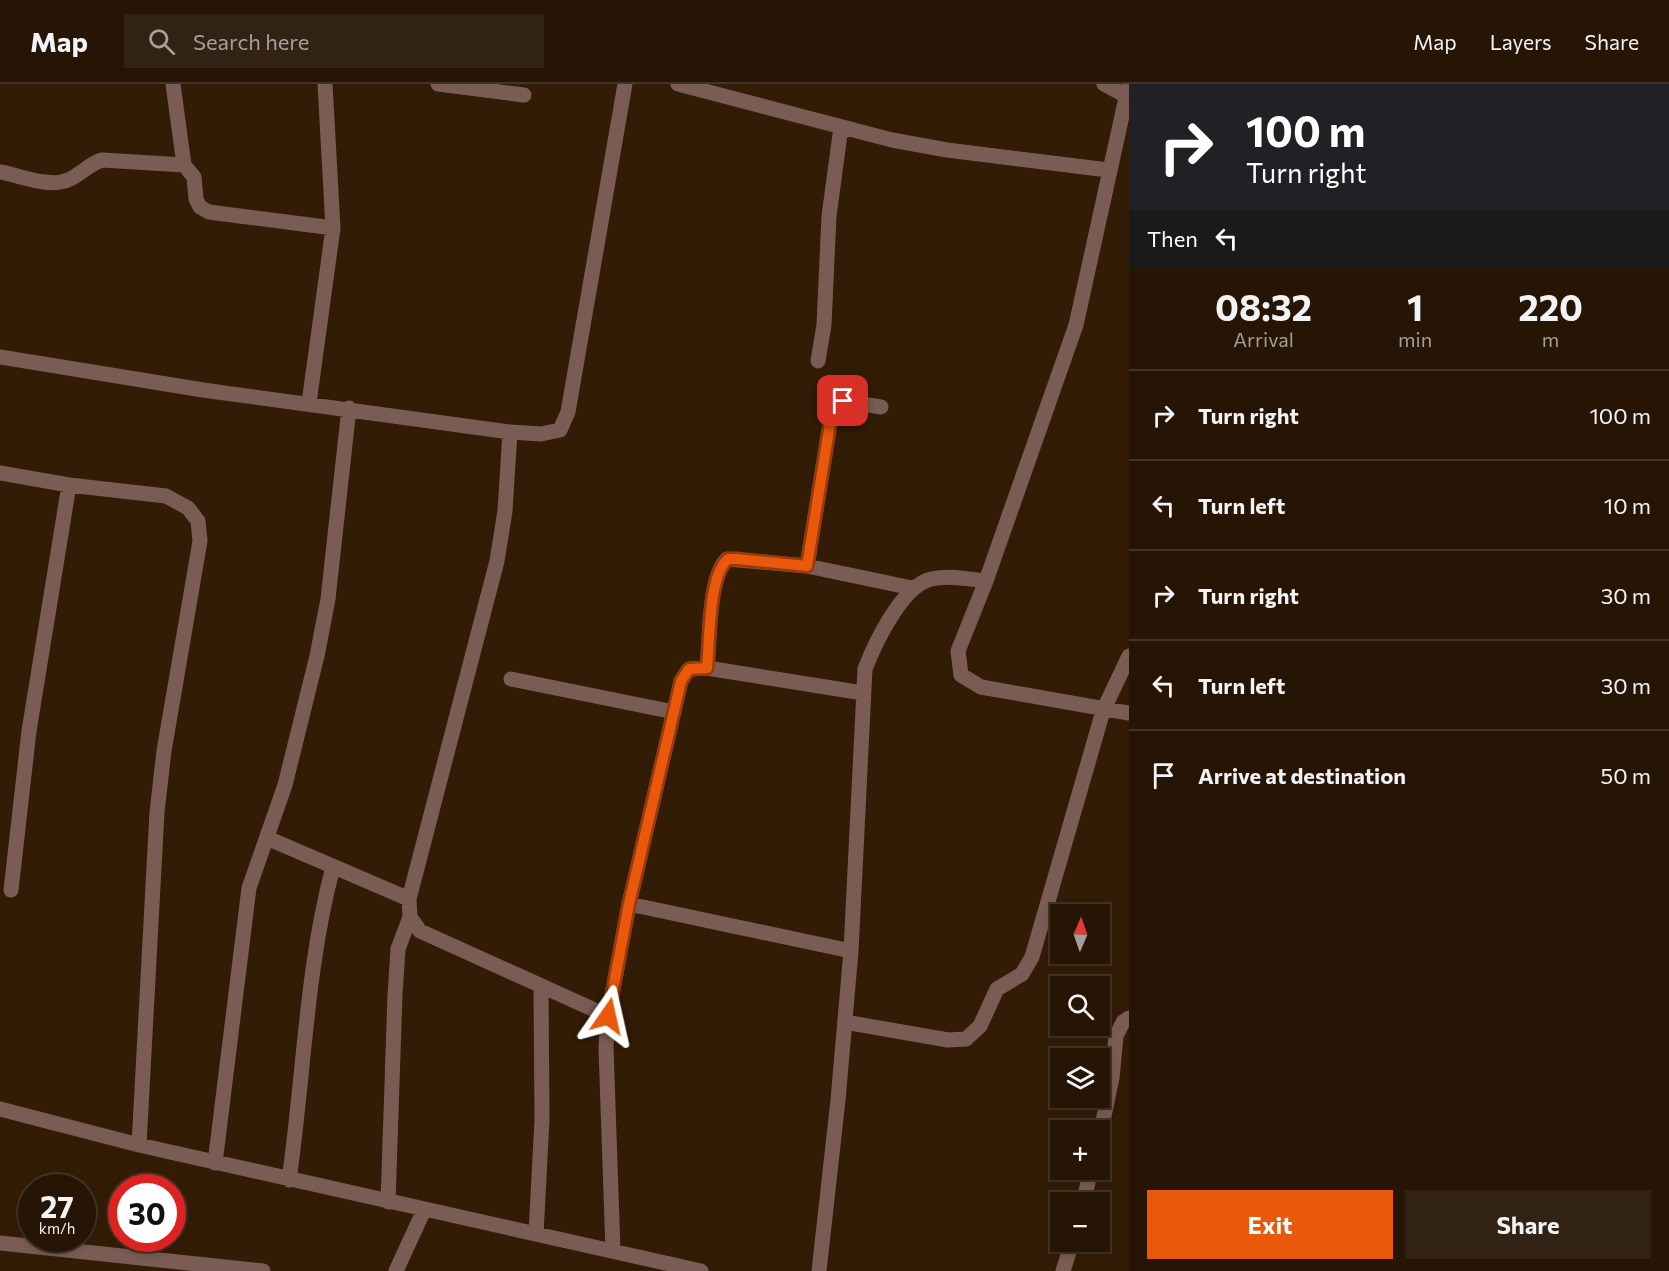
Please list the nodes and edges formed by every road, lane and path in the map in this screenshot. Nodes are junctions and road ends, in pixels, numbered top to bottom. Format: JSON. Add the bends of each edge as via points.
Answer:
{"nodes":[{"id":1,"x":173,"y":84,"type":"edge"},
{"id":2,"x":325,"y":84,"type":"edge"},
{"id":3,"x":438,"y":84,"type":"edge"},
{"id":4,"x":625,"y":84,"type":"edge"},
{"id":5,"x":678,"y":84,"type":"edge"},
{"id":6,"x":1104,"y":84,"type":"edge"},
{"id":7,"x":1127,"y":90,"type":"edge"},
{"id":8,"x":524,"y":95,"type":"dead end"},
{"id":9,"x":841,"y":127,"type":"junction"},
{"id":10,"x":184,"y":165,"type":"junction"},
{"id":11,"x":1108,"y":170,"type":"junction"},
{"id":12,"x":0,"y":171,"type":"edge"},
{"id":13,"x":333,"y":228,"type":"junction"},
{"id":14,"x":0,"y":357,"type":"edge"},
{"id":15,"x":818,"y":361,"type":"dead end"},
{"id":16,"x":309,"y":403,"type":"junction"},
{"id":17,"x":881,"y":407,"type":"dead end"},
{"id":18,"x":349,"y":408,"type":"junction"},
{"id":19,"x":510,"y":432,"type":"junction"},
{"id":20,"x":0,"y":473,"type":"edge"},
{"id":21,"x":69,"y":485,"type":"junction"},
{"id":22,"x":807,"y":566,"type":"junction"},
{"id":23,"x":986,"y":581,"type":"junction"},
{"id":24,"x":912,"y":588,"type":"junction"},
{"id":25,"x":1129,"y":656,"type":"edge"},
{"id":26,"x":707,"y":668,"type":"junction"},
{"id":27,"x":510,"y":679,"type":"dead end"},
{"id":28,"x":863,"y":693,"type":"junction"},
{"id":29,"x":1103,"y":711,"type":"junction"},
{"id":30,"x":674,"y":712,"type":"junction"},
{"id":31,"x":1129,"y":713,"type":"edge"},
{"id":32,"x":267,"y":838,"type":"junction"},
{"id":33,"x":333,"y":867,"type":"junction"},
{"id":34,"x":11,"y":890,"type":"dead end"},
{"id":35,"x":409,"y":899,"type":"junction"},
{"id":36,"x":629,"y":904,"type":"junction"},
{"id":37,"x":410,"y":916,"type":"junction"},
{"id":38,"x":851,"y":951,"type":"junction"},
{"id":39,"x":541,"y":986,"type":"junction"},
{"id":40,"x":608,"y":1016,"type":"junction"},
{"id":41,"x":1129,"y":1017,"type":"edge"},
{"id":42,"x":845,"y":1022,"type":"junction"},
{"id":43,"x":0,"y":1109,"type":"edge"},
{"id":44,"x":1103,"y":1120,"type":"edge"},
{"id":45,"x":139,"y":1145,"type":"junction"},
{"id":46,"x":215,"y":1163,"type":"junction"},
{"id":47,"x":289,"y":1180,"type":"junction"},
{"id":48,"x":388,"y":1202,"type":"junction"},
{"id":49,"x":424,"y":1210,"type":"junction"},
{"id":50,"x":536,"y":1234,"type":"junction"},
{"id":51,"x":0,"y":1243,"type":"edge"},
{"id":52,"x":613,"y":1251,"type":"junction"},
{"id":53,"x":1069,"y":1252,"type":"edge"},
{"id":54,"x":263,"y":1271,"type":"edge"},
{"id":55,"x":396,"y":1271,"type":"edge"},
{"id":56,"x":701,"y":1271,"type":"edge"},
{"id":57,"x":819,"y":1271,"type":"edge"},
{"id":58,"x":1063,"y":1271,"type":"edge"}],
"edges":[{"from":1,"to":10,"type":"street"},
{"from":2,"to":13,"type":"street"},
{"from":3,"to":8,"type":"street"},
{"from":4,"to":19,"type":"street","via":[[568,412],[560,430],[541,434]]},
{"from":5,"to":9,"type":"street"},
{"from":6,"to":7,"type":"street"},
{"from":7,"to":11,"type":"street"},
{"from":9,"to":11,"type":"street","via":[[946,150]]},
{"from":9,"to":15,"type":"street","via":[[829,216],[824,325]]},
{"from":10,"to":12,"type":"street","via":[[102,160],[65,181],[54,182]]},
{"from":10,"to":13,"type":"street","via":[[194,177],[200,207],[209,212]]},
{"from":11,"to":23,"type":"street","via":[[1076,325]]},
{"from":13,"to":16,"type":"street"},
{"from":14,"to":16,"type":"street"},
{"from":16,"to":18,"type":"street"},
{"from":17,"to":22,"type":"street","via":[[843,401],[833,405]]},
{"from":18,"to":19,"type":"street"},
{"from":18,"to":32,"type":"street","via":[[328,599],[285,785]]},
{"from":19,"to":35,"type":"street","via":[[497,561]]},
{"from":20,"to":21,"type":"street"},
{"from":21,"to":34,"type":"street","via":[[43,633]]},
{"from":21,"to":45,"type":"street","via":[[166,496],[188,508],[198,521],[200,541],[157,812]]},
{"from":22,"to":24,"type":"street"},
{"from":22,"to":26,"type":"street","via":[[737,559],[728,559],[720,566]]},
{"from":23,"to":24,"type":"street","via":[[950,577]]},
{"from":23,"to":29,"type":"street","via":[[958,651],[961,675],[981,687]]},
{"from":24,"to":28,"type":"street","via":[[875,643],[865,669]]},
{"from":25,"to":29,"type":"street"},
{"from":26,"to":28,"type":"street"},
{"from":26,"to":30,"type":"street","via":[[689,669],[681,681]]},
{"from":27,"to":30,"type":"street"},
{"from":28,"to":38,"type":"street"},
{"from":29,"to":31,"type":"street"},
{"from":29,"to":42,"type":"street","via":[[1032,957],[1022,974],[997,989],[980,1026],[966,1039],[948,1040]]},
{"from":30,"to":36,"type":"street"},
{"from":32,"to":33,"type":"street"},
{"from":32,"to":46,"type":"street","via":[[249,888]]},
{"from":33,"to":35,"type":"street"},
{"from":33,"to":47,"type":"street","via":[[314,972]]},
{"from":35,"to":37,"type":"street"},
{"from":36,"to":38,"type":"street"},
{"from":36,"to":40,"type":"street"},
{"from":37,"to":39,"type":"street","via":[[420,931]]},
{"from":37,"to":48,"type":"street","via":[[398,949]]},
{"from":38,"to":42,"type":"street"},
{"from":39,"to":40,"type":"street"},
{"from":39,"to":50,"type":"street","via":[[542,1120]]},
{"from":40,"to":52,"type":"street"},
{"from":41,"to":44,"type":"street","via":[[1116,1036]]},
{"from":42,"to":57,"type":"street"},
{"from":43,"to":45,"type":"street"},
{"from":45,"to":46,"type":"street"},
{"from":46,"to":47,"type":"street"},
{"from":47,"to":48,"type":"street"},
{"from":48,"to":49,"type":"street"},
{"from":49,"to":50,"type":"street"},
{"from":49,"to":55,"type":"street"},
{"from":50,"to":52,"type":"street"},
{"from":51,"to":54,"type":"street"},
{"from":52,"to":56,"type":"street"},
{"from":53,"to":58,"type":"street"}]}
